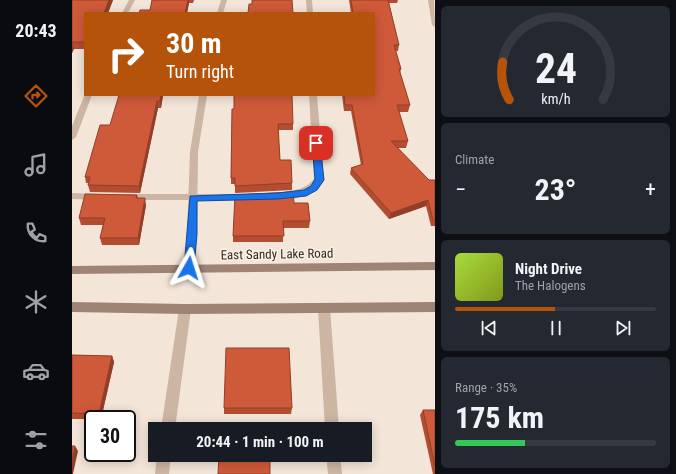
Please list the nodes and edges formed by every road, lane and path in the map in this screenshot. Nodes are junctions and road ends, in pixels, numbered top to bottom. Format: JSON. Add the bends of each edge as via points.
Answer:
{"nodes":[{"id":1,"x":132,"y":0,"type":"edge"},
{"id":2,"x":224,"y":0,"type":"edge"},
{"id":3,"x":309,"y":0,"type":"edge"},
{"id":4,"x":432,"y":0,"type":"edge"},
{"id":5,"x":126,"y":12,"type":"edge"},
{"id":6,"x":220,"y":12,"type":"edge"},
{"id":7,"x":310,"y":12,"type":"edge"},
{"id":8,"x":435,"y":25,"type":"edge"},
{"id":9,"x":88,"y":96,"type":"edge"},
{"id":10,"x":204,"y":96,"type":"edge"},
{"id":11,"x":314,"y":96,"type":"edge"},
{"id":12,"x":72,"y":137,"type":"edge"},
{"id":13,"x":72,"y":196,"type":"edge"},
{"id":14,"x":271,"y":196,"type":"edge"},
{"id":15,"x":255,"y":197,"type":"edge"},
{"id":16,"x":193,"y":198,"type":"junction"},
{"id":17,"x":435,"y":266,"type":"edge"},
{"id":18,"x":189,"y":268,"type":"junction"},
{"id":19,"x":72,"y":270,"type":"edge"},
{"id":20,"x":72,"y":307,"type":"edge"},
{"id":21,"x":435,"y":307,"type":"edge"},
{"id":22,"x":185,"y":308,"type":"junction"},
{"id":23,"x":324,"y":308,"type":"junction"},
{"id":24,"x":169,"y":422,"type":"edge"},
{"id":25,"x":332,"y":422,"type":"edge"},
{"id":26,"x":163,"y":462,"type":"edge"},
{"id":27,"x":334,"y":462,"type":"edge"},
{"id":28,"x":162,"y":474,"type":"edge"},
{"id":29,"x":335,"y":474,"type":"edge"}],
"edges":[{"from":1,"to":5,"type":"street"},
{"from":2,"to":6,"type":"street"},
{"from":3,"to":7,"type":"street"},
{"from":4,"to":8,"type":"street"},
{"from":9,"to":12,"type":"street"},
{"from":10,"to":16,"type":"street","via":[[194,152]]},
{"from":11,"to":14,"type":"street","via":[[320,180],[306,193]]},
{"from":13,"to":16,"type":"street"},
{"from":15,"to":16,"type":"street"},
{"from":16,"to":18,"type":"street"},
{"from":17,"to":18,"type":"main road","name":"East Sandy Lake Road"},
{"from":18,"to":19,"type":"main road","name":"East Sandy Lake Road"},
{"from":20,"to":22,"type":"main road"},
{"from":21,"to":23,"type":"main road"},
{"from":22,"to":23,"type":"main road"},
{"from":22,"to":24,"type":"street"},
{"from":23,"to":25,"type":"street"},
{"from":26,"to":28,"type":"street"},
{"from":27,"to":29,"type":"street"}]}
